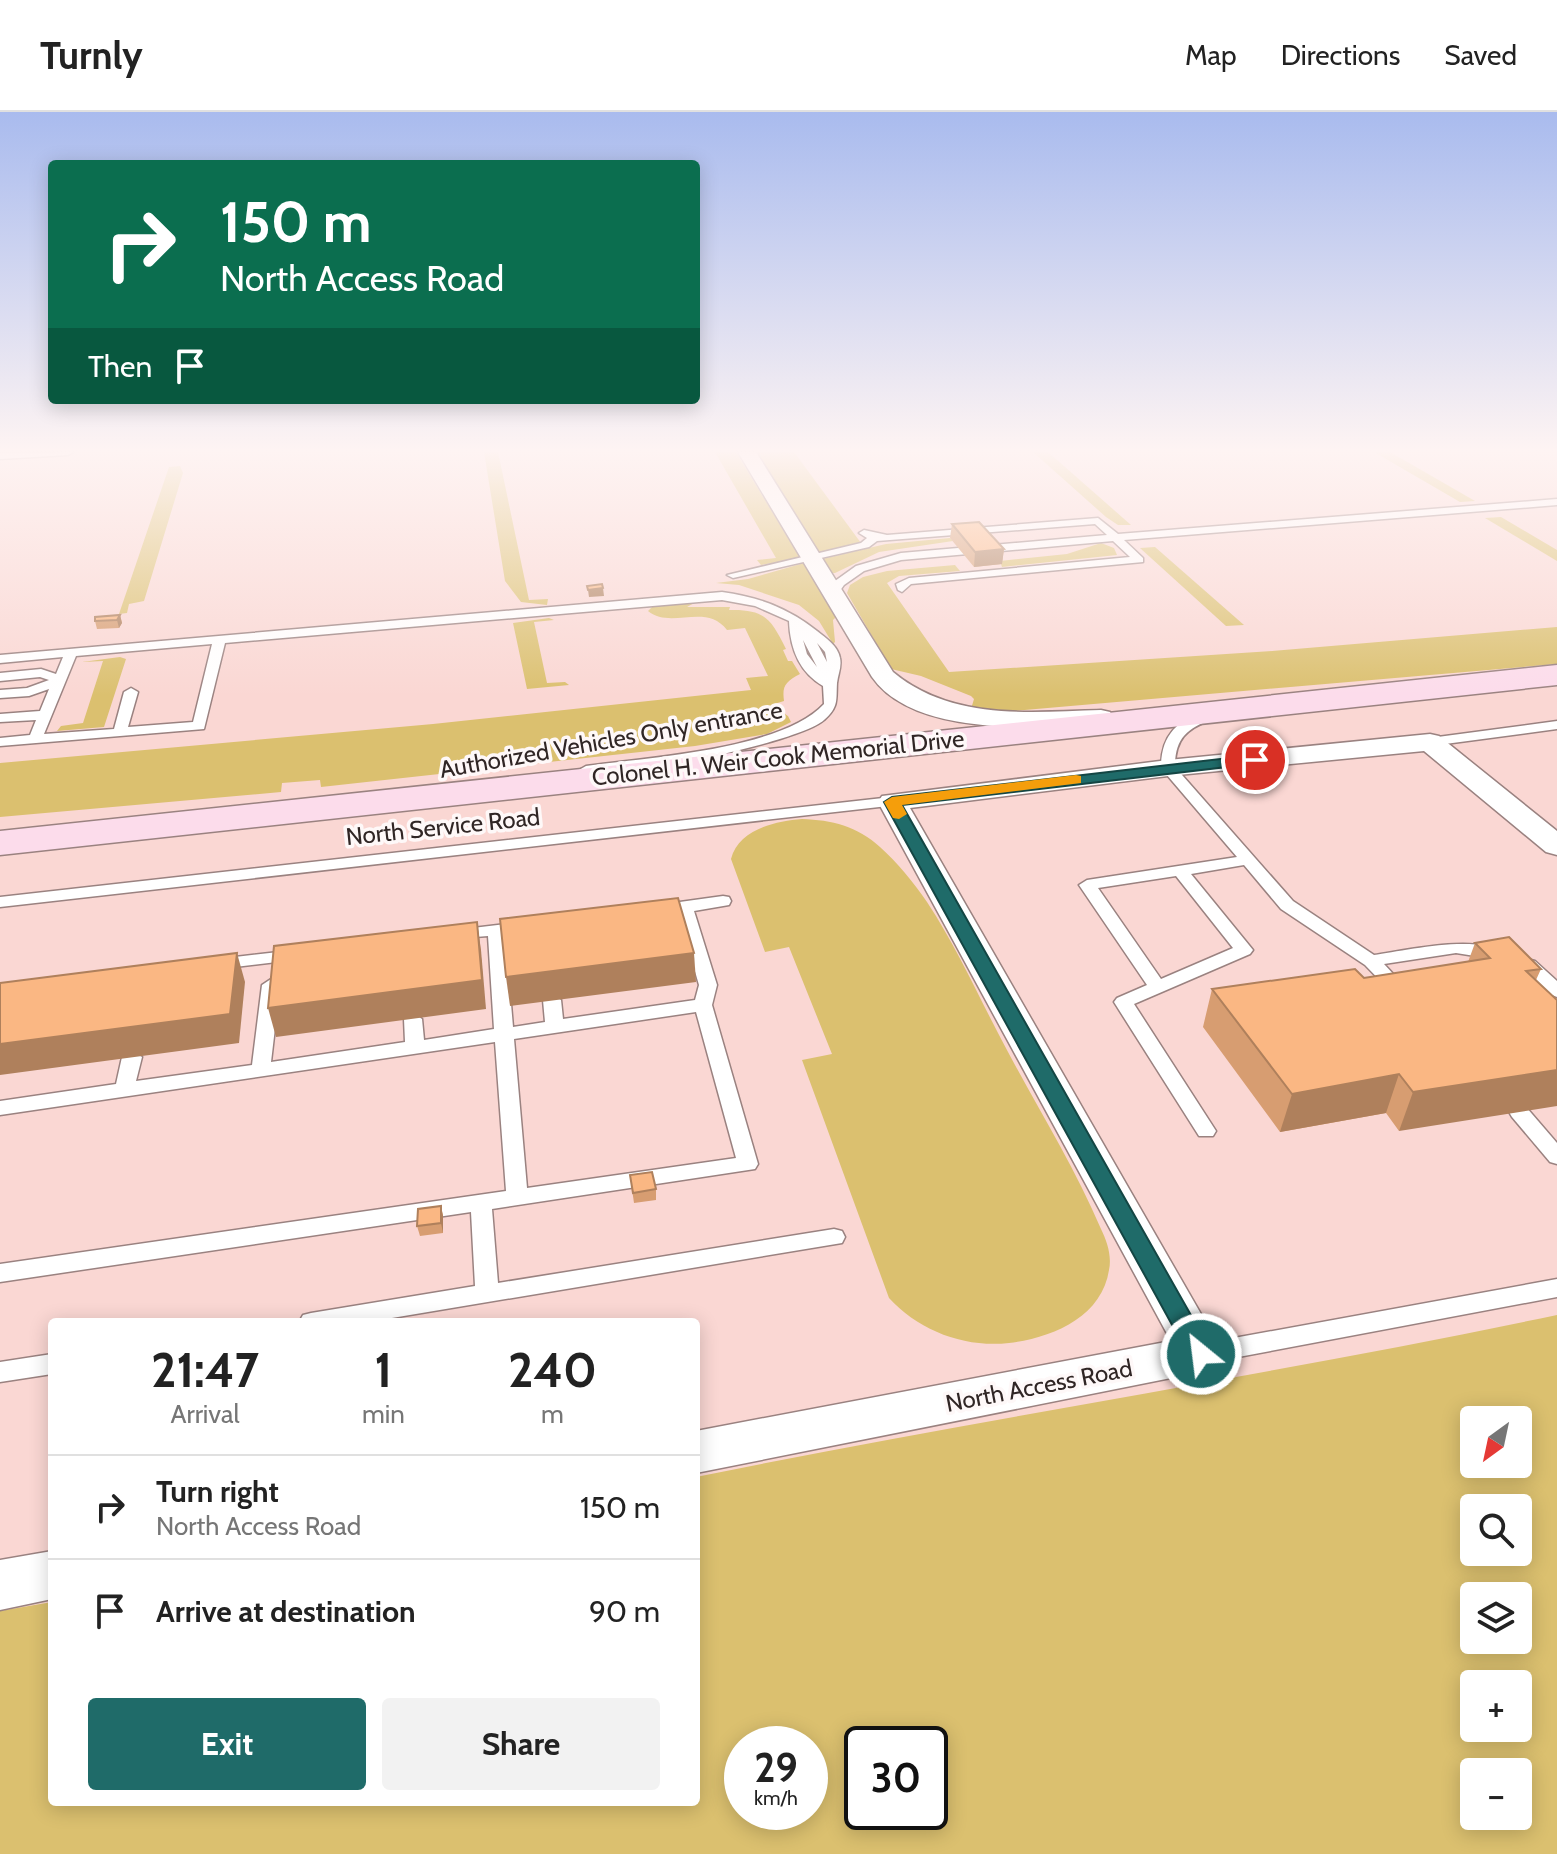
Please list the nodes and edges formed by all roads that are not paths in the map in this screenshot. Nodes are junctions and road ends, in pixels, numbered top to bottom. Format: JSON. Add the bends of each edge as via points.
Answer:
{"nodes":[{"id":1,"x":796,"y":533,"type":"edge"},
{"id":2,"x":911,"y":533,"type":"edge"},
{"id":3,"x":1107,"y":533,"type":"edge"},
{"id":4,"x":1180,"y":533,"type":"edge"},
{"id":5,"x":1111,"y":539,"type":"junction"},
{"id":6,"x":811,"y":558,"type":"junction"},
{"id":7,"x":733,"y":575,"type":"dead end"},
{"id":8,"x":902,"y":588,"type":"dead end"},
{"id":9,"x":833,"y":593,"type":"junction"},
{"id":10,"x":795,"y":618,"type":"junction"},
{"id":11,"x":219,"y":640,"type":"junction"},
{"id":12,"x":71,"y":653,"type":"junction"},
{"id":13,"x":0,"y":659,"type":"edge"},
{"id":14,"x":1557,"y":675,"type":"edge"},
{"id":15,"x":0,"y":677,"type":"edge"},
{"id":16,"x":61,"y":680,"type":"junction"},
{"id":17,"x":0,"y":685,"type":"edge"},
{"id":18,"x":830,"y":686,"type":"junction"},
{"id":19,"x":131,"y":692,"type":"dead end"},
{"id":20,"x":0,"y":694,"type":"edge"},
{"id":21,"x":1218,"y":712,"type":"junction"},
{"id":22,"x":46,"y":715,"type":"junction"},
{"id":23,"x":0,"y":718,"type":"edge"},
{"id":24,"x":1162,"y":718,"type":"junction"},
{"id":25,"x":1557,"y":725,"type":"edge"},
{"id":26,"x":120,"y":733,"type":"junction"},
{"id":27,"x":35,"y":740,"type":"junction"},
{"id":28,"x":0,"y":742,"type":"edge"},
{"id":29,"x":1430,"y":742,"type":"junction"},
{"id":30,"x":1168,"y":768,"type":"junction"},
{"id":31,"x":892,"y":802,"type":"junction"},
{"id":32,"x":370,"y":803,"type":"junction"},
{"id":33,"x":0,"y":843,"type":"edge"},
{"id":34,"x":1557,"y":846,"type":"edge"},
{"id":35,"x":1248,"y":860,"type":"junction"},
{"id":36,"x":1180,"y":871,"type":"junction"},
{"id":37,"x":723,"y":901,"type":"dead end"},
{"id":38,"x":0,"y":902,"type":"edge"},
{"id":39,"x":685,"y":907,"type":"junction"},
{"id":40,"x":641,"y":912,"type":"edge"},
{"id":41,"x":541,"y":924,"type":"edge"},
{"id":42,"x":496,"y":930,"type":"junction"},
{"id":43,"x":442,"y":937,"type":"edge"},
{"id":44,"x":321,"y":951,"type":"edge"},
{"id":45,"x":274,"y":957,"type":"junction"},
{"id":46,"x":1371,"y":961,"type":"junction"},
{"id":47,"x":196,"y":967,"type":"edge"},
{"id":48,"x":1157,"y":987,"type":"junction"},
{"id":49,"x":1557,"y":991,"type":"edge"},
{"id":50,"x":552,"y":1000,"type":"edge"},
{"id":51,"x":703,"y":1005,"type":"junction"},
{"id":52,"x":1414,"y":1005,"type":"edge"},
{"id":53,"x":413,"y":1019,"type":"dead end"},
{"id":54,"x":555,"y":1027,"type":"junction"},
{"id":55,"x":503,"y":1034,"type":"junction"},
{"id":56,"x":415,"y":1047,"type":"junction"},
{"id":57,"x":132,"y":1057,"type":"dead end"},
{"id":58,"x":261,"y":1069,"type":"junction"},
{"id":59,"x":125,"y":1089,"type":"junction"},
{"id":60,"x":0,"y":1108,"type":"edge"},
{"id":61,"x":1519,"y":1112,"type":"edge"},
{"id":62,"x":1206,"y":1131,"type":"dead end"},
{"id":63,"x":1557,"y":1157,"type":"edge"},
{"id":64,"x":517,"y":1196,"type":"junction"},
{"id":65,"x":481,"y":1201,"type":"junction"},
{"id":66,"x":834,"y":1237,"type":"dead end"},
{"id":67,"x":0,"y":1273,"type":"edge"},
{"id":68,"x":1557,"y":1288,"type":"edge"},
{"id":69,"x":487,"y":1294,"type":"junction"},
{"id":70,"x":336,"y":1318,"type":"edge"},
{"id":71,"x":1201,"y":1354,"type":"junction"},
{"id":72,"x":48,"y":1365,"type":"edge"},
{"id":73,"x":0,"y":1372,"type":"edge"},
{"id":74,"x":700,"y":1451,"type":"edge"},
{"id":75,"x":48,"y":1576,"type":"edge"},
{"id":76,"x":0,"y":1585,"type":"edge"}],
"edges":[{"from":1,"to":6,"type":"street"},
{"from":2,"to":6,"type":"lane","via":[[870,536],[865,545]]},
{"from":3,"to":5,"type":"lane"},
{"from":4,"to":5,"type":"lane"},
{"from":5,"to":8,"type":"lane","via":[[1139,560],[909,581]]},
{"from":5,"to":9,"type":"lane","via":[[1031,555],[856,572],[839,582]]},
{"from":6,"to":7,"type":"lane"},
{"from":6,"to":9,"type":"street"},
{"from":9,"to":24,"type":"street","via":[[884,677],[921,703],[988,717]]},
{"from":10,"to":11,"type":"lane","via":[[764,603],[722,596]]},
{"from":10,"to":18,"type":"lane","via":[[802,661]]},
{"from":10,"to":18,"type":"lane","via":[[832,653]]},
{"from":11,"to":12,"type":"lane","via":[[141,654]]},
{"from":11,"to":26,"type":"lane","via":[[199,726]]},
{"from":12,"to":13,"type":"lane"},
{"from":12,"to":16,"type":"lane"},
{"from":14,"to":21,"type":"street","name":"Colonel H. Weir Cook Memorial Drive"},
{"from":15,"to":16,"type":"lane","via":[[41,673]]},
{"from":16,"to":17,"type":"lane"},
{"from":16,"to":20,"type":"lane","via":[[29,692]]},
{"from":16,"to":22,"type":"lane"},
{"from":18,"to":32,"type":"lane","name":"Authorized Vehicles Only entrance","via":[[833,698],[826,713],[776,739]]},
{"from":19,"to":26,"type":"lane"},
{"from":21,"to":24,"type":"street","name":"Colonel H. Weir Cook Memorial Drive"},
{"from":21,"to":30,"type":"lane","via":[[1176,733],[1168,747]]},
{"from":22,"to":23,"type":"lane"},
{"from":22,"to":27,"type":"lane"},
{"from":24,"to":32,"type":"street","name":"Colonel H. Weir Cook Memorial Drive"},
{"from":25,"to":29,"type":"lane"},
{"from":26,"to":27,"type":"lane"},
{"from":27,"to":28,"type":"lane"},
{"from":29,"to":30,"type":"street"},
{"from":29,"to":34,"type":"street"},
{"from":30,"to":31,"type":"street"},
{"from":30,"to":35,"type":"lane"},
{"from":31,"to":38,"type":"lane","name":"North Service Road"},
{"from":31,"to":71,"type":"street"},
{"from":32,"to":33,"type":"street","name":"Colonel H. Weir Cook Memorial Drive"},
{"from":35,"to":36,"type":"lane"},
{"from":35,"to":46,"type":"lane","via":[[1287,905]]},
{"from":36,"to":48,"type":"lane","via":[[1244,950]]},
{"from":36,"to":48,"type":"lane","via":[[1087,885]]},
{"from":37,"to":39,"type":"lane"},
{"from":39,"to":40,"type":"lane"},
{"from":39,"to":51,"type":"lane","via":[[708,985]]},
{"from":41,"to":42,"type":"lane"},
{"from":42,"to":43,"type":"lane"},
{"from":42,"to":55,"type":"lane"},
{"from":44,"to":45,"type":"lane"},
{"from":45,"to":47,"type":"lane"},
{"from":45,"to":58,"type":"lane"},
{"from":46,"to":49,"type":"lane","via":[[1456,948],[1492,953],[1529,965]]},
{"from":46,"to":52,"type":"lane"},
{"from":48,"to":62,"type":"lane","via":[[1123,1002]]},
{"from":50,"to":54,"type":"lane"},
{"from":51,"to":54,"type":"lane"},
{"from":51,"to":64,"type":"lane","via":[[748,1164]]},
{"from":53,"to":56,"type":"lane"},
{"from":54,"to":55,"type":"lane"},
{"from":55,"to":56,"type":"lane"},
{"from":55,"to":64,"type":"lane"},
{"from":56,"to":58,"type":"lane"},
{"from":57,"to":59,"type":"lane"},
{"from":58,"to":59,"type":"lane"},
{"from":59,"to":60,"type":"lane"},
{"from":61,"to":63,"type":"lane"},
{"from":64,"to":65,"type":"lane"},
{"from":65,"to":67,"type":"lane"},
{"from":65,"to":69,"type":"lane"},
{"from":66,"to":69,"type":"lane"},
{"from":68,"to":71,"type":"lane"},
{"from":69,"to":70,"type":"lane"},
{"from":71,"to":74,"type":"street","name":"North Access Road"},
{"from":72,"to":73,"type":"lane"},
{"from":75,"to":76,"type":"street"}]}
